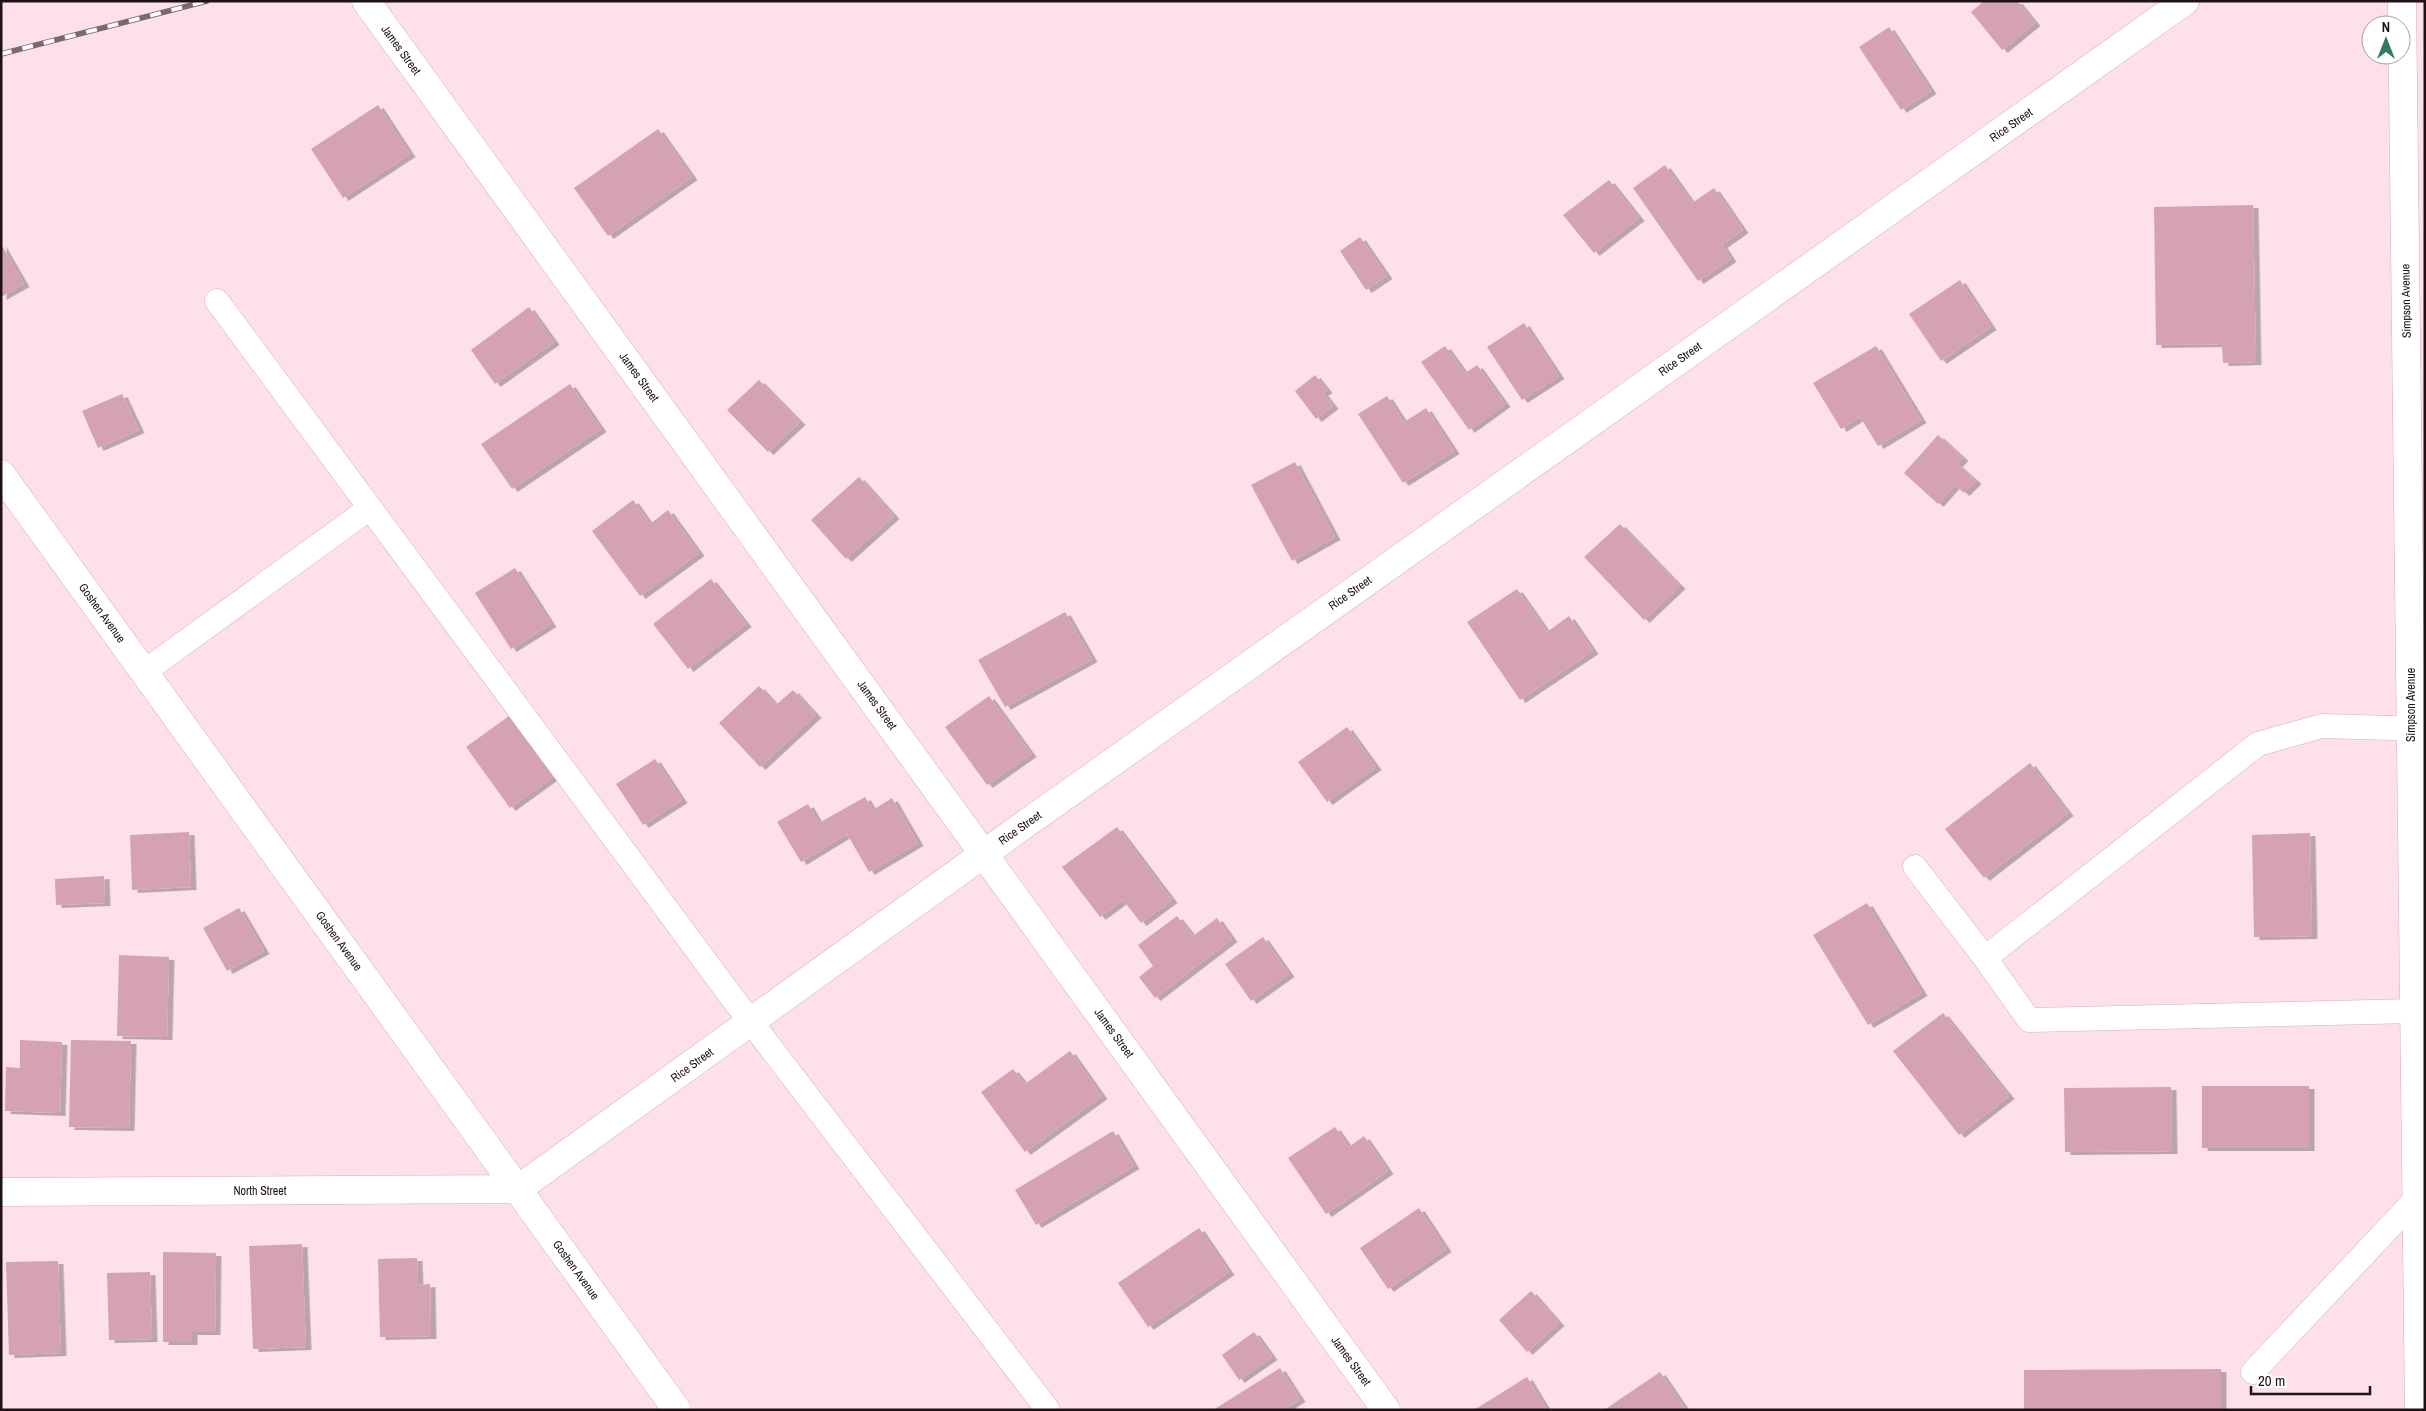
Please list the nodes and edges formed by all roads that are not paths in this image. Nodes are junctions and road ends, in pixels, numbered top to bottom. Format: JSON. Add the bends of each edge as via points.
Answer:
{"nodes":[{"id":1,"x":366,"y":1,"type":"edge"},
{"id":2,"x":2185,"y":1,"type":"edge"},
{"id":3,"x":2402,"y":1,"type":"edge"},
{"id":4,"x":217,"y":301,"type":"dead end"},
{"id":5,"x":1,"y":474,"type":"edge"},
{"id":6,"x":370,"y":508,"type":"junction"},
{"id":7,"x":2418,"y":605,"type":"edge"},
{"id":8,"x":144,"y":672,"type":"junction"},
{"id":9,"x":2418,"y":729,"type":"edge"},
{"id":10,"x":984,"y":853,"type":"junction"},
{"id":11,"x":1915,"y":867,"type":"dead end"},
{"id":12,"x":1985,"y":958,"type":"junction"},
{"id":13,"x":2414,"y":1011,"type":"junction"},
{"id":14,"x":751,"y":1022,"type":"junction"},
{"id":15,"x":2420,"y":1088,"type":"edge"},
{"id":16,"x":518,"y":1189,"type":"junction"},
{"id":17,"x":1,"y":1192,"type":"edge"},
{"id":18,"x":2416,"y":1199,"type":"junction"},
{"id":19,"x":2253,"y":1372,"type":"dead end"},
{"id":20,"x":676,"y":1410,"type":"edge"},
{"id":21,"x":1048,"y":1410,"type":"edge"},
{"id":22,"x":1386,"y":1410,"type":"edge"},
{"id":23,"x":2419,"y":1410,"type":"edge"}],
"edges":[{"from":1,"to":10,"type":"street","name":"James Street"},
{"from":2,"to":10,"type":"street","name":"Rice Street"},
{"from":3,"to":7,"type":"street","name":"Simpson Avenue"},
{"from":4,"to":6,"type":"lane"},
{"from":5,"to":8,"type":"street","name":"Goshen Avenue"},
{"from":6,"to":8,"type":"lane"},
{"from":6,"to":14,"type":"lane"},
{"from":7,"to":9,"type":"street","name":"Simpson Avenue"},
{"from":8,"to":16,"type":"street","name":"Goshen Avenue"},
{"from":9,"to":12,"type":"lane","via":[[2322,726],[2258,744]]},
{"from":9,"to":13,"type":"street","name":"Simpson Avenue"},
{"from":10,"to":14,"type":"street","name":"Rice Street"},
{"from":10,"to":22,"type":"street","name":"James Street"},
{"from":11,"to":12,"type":"lane"},
{"from":12,"to":13,"type":"lane","via":[[2029,1020]]},
{"from":13,"to":15,"type":"street","name":"Simpson Avenue"},
{"from":14,"to":16,"type":"street","name":"Rice Street"},
{"from":14,"to":21,"type":"lane"},
{"from":15,"to":18,"type":"street","name":"Simpson Avenue"},
{"from":16,"to":17,"type":"street","name":"North Street"},
{"from":16,"to":20,"type":"street","name":"Goshen Avenue"},
{"from":18,"to":19,"type":"lane"},
{"from":18,"to":23,"type":"street","name":"Simpson Avenue"}]}
